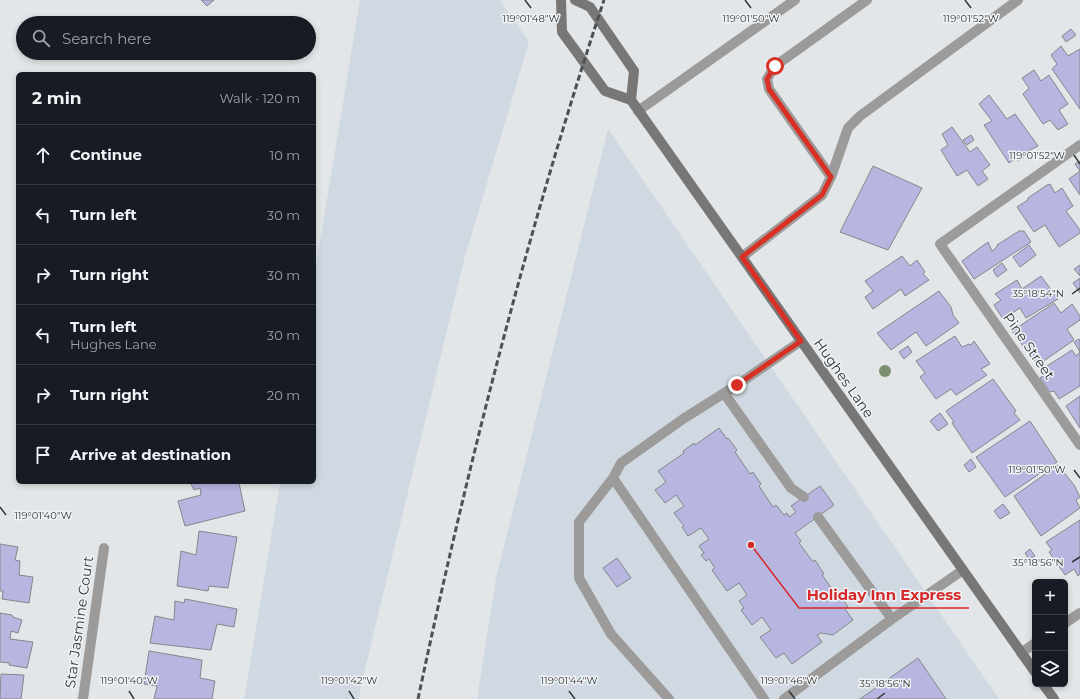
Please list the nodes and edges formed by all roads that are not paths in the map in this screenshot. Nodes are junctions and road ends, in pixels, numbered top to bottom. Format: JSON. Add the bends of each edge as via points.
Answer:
{"nodes":[{"id":1,"x":561,"y":0,"type":"edge"},
{"id":2,"x":575,"y":0,"type":"edge"},
{"id":3,"x":795,"y":0,"type":"edge"},
{"id":4,"x":868,"y":0,"type":"edge"},
{"id":5,"x":1018,"y":0,"type":"edge"},
{"id":6,"x":631,"y":100,"type":"junction"},
{"id":7,"x":638,"y":111,"type":"junction"},
{"id":8,"x":1080,"y":145,"type":"edge"},
{"id":9,"x":831,"y":177,"type":"junction"},
{"id":10,"x":742,"y":257,"type":"junction"},
{"id":11,"x":801,"y":341,"type":"junction"},
{"id":12,"x":724,"y":393,"type":"junction"},
{"id":13,"x":1080,"y":445,"type":"edge"},
{"id":14,"x":613,"y":478,"type":"junction"},
{"id":15,"x":804,"y":498,"type":"dead end"},
{"id":16,"x":818,"y":517,"type":"dead end"},
{"id":17,"x":104,"y":548,"type":"dead end"},
{"id":18,"x":964,"y":570,"type":"junction"},
{"id":19,"x":1080,"y":613,"type":"edge"},
{"id":20,"x":892,"y":619,"type":"junction"},
{"id":21,"x":1068,"y":621,"type":"edge"},
{"id":22,"x":1032,"y":645,"type":"edge"},
{"id":23,"x":1021,"y":653,"type":"junction"},
{"id":24,"x":1032,"y":668,"type":"edge"},
{"id":25,"x":1045,"y":687,"type":"edge"},
{"id":26,"x":83,"y":699,"type":"edge"},
{"id":27,"x":669,"y":699,"type":"edge"},
{"id":28,"x":764,"y":699,"type":"edge"},
{"id":29,"x":784,"y":699,"type":"edge"},
{"id":30,"x":1054,"y":699,"type":"edge"}],
"edges":[{"from":1,"to":6,"type":"street","via":[[562,32],[605,92]]},
{"from":2,"to":6,"type":"street","via":[[590,7],[634,71]]},
{"from":3,"to":7,"type":"street"},
{"from":4,"to":9,"type":"street","via":[[775,66],[767,79],[769,89]]},
{"from":5,"to":9,"type":"street","via":[[860,116],[848,128]]},
{"from":6,"to":7,"type":"street","name":"Hughes Lane"},
{"from":7,"to":10,"type":"street","name":"Hughes Lane"},
{"from":8,"to":13,"type":"street","name":"Pine Street","via":[[940,244]]},
{"from":9,"to":10,"type":"street","via":[[822,195]]},
{"from":10,"to":11,"type":"street","name":"Hughes Lane"},
{"from":11,"to":12,"type":"street"},
{"from":11,"to":18,"type":"street","name":"Hughes Lane"},
{"from":12,"to":14,"type":"street","via":[[621,463]]},
{"from":12,"to":15,"type":"street","via":[[790,488]]},
{"from":14,"to":27,"type":"street","via":[[579,522],[579,578],[611,634]]},
{"from":14,"to":28,"type":"street"},
{"from":16,"to":20,"type":"street"},
{"from":17,"to":26,"type":"street","name":"Star Jasmine Court"},
{"from":18,"to":20,"type":"street"},
{"from":18,"to":23,"type":"street","name":"Hughes Lane"},
{"from":19,"to":21,"type":"street"},
{"from":20,"to":29,"type":"street"},
{"from":22,"to":23,"type":"street"},
{"from":23,"to":24,"type":"street","name":"Hughes Lane"},
{"from":25,"to":30,"type":"street"}]}
